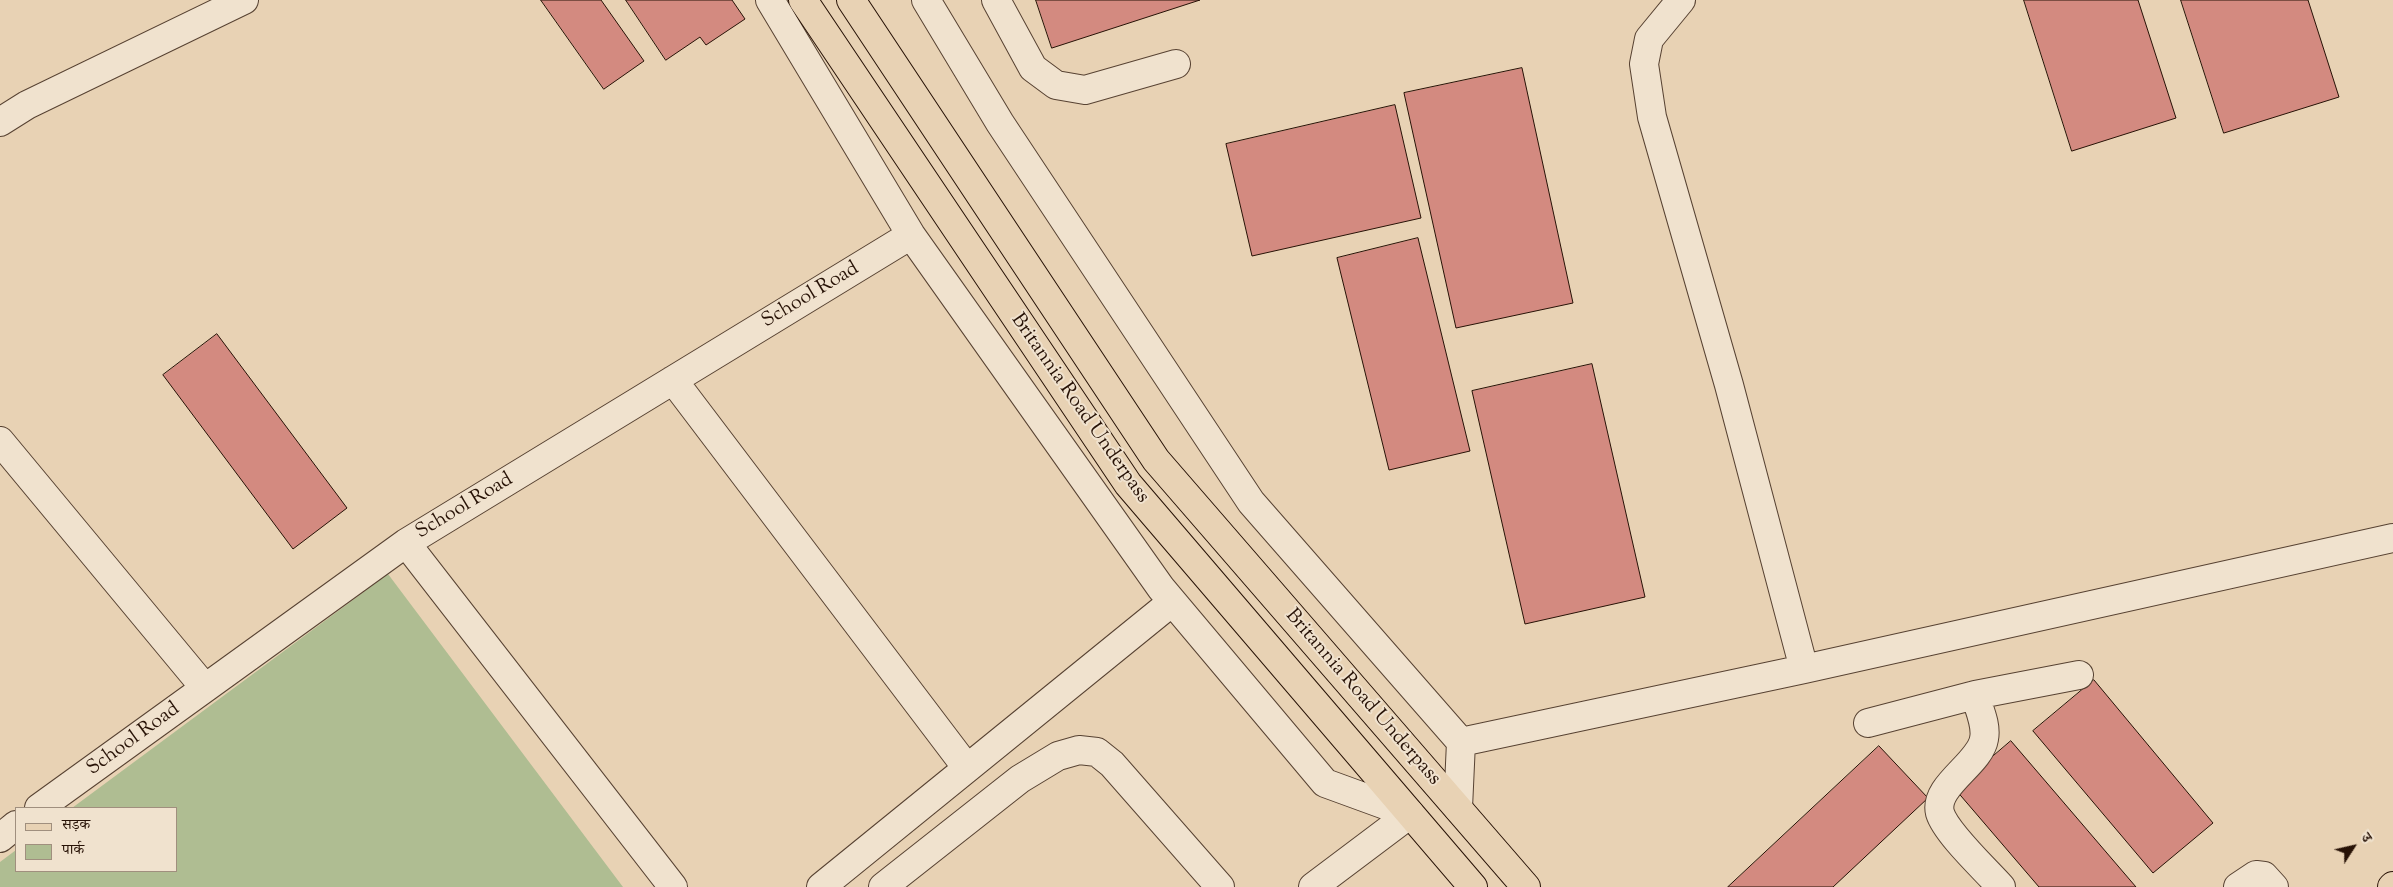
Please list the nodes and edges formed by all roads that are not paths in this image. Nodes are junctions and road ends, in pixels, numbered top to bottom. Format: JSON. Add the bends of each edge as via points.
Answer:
{"nodes":[{"id":1,"x":244,"y":0,"type":"edge"},
{"id":2,"x":770,"y":0,"type":"edge"},
{"id":3,"x":803,"y":0,"type":"edge"},
{"id":4,"x":852,"y":0,"type":"edge"},
{"id":5,"x":926,"y":0,"type":"edge"},
{"id":6,"x":996,"y":0,"type":"edge"},
{"id":7,"x":1681,"y":0,"type":"edge"},
{"id":8,"x":1176,"y":64,"type":"dead end"},
{"id":9,"x":0,"y":122,"type":"edge"},
{"id":10,"x":911,"y":235,"type":"junction"},
{"id":11,"x":673,"y":380,"type":"junction"},
{"id":12,"x":0,"y":441,"type":"edge"},
{"id":13,"x":2393,"y":538,"type":"edge"},
{"id":14,"x":406,"y":543,"type":"junction"},
{"id":15,"x":1172,"y":602,"type":"junction"},
{"id":16,"x":1804,"y":669,"type":"junction"},
{"id":17,"x":2079,"y":675,"type":"dead end"},
{"id":18,"x":205,"y":688,"type":"junction"},
{"id":19,"x":1976,"y":694,"type":"junction"},
{"id":20,"x":1868,"y":723,"type":"dead end"},
{"id":21,"x":1462,"y":742,"type":"junction"},
{"id":22,"x":967,"y":768,"type":"junction"},
{"id":23,"x":40,"y":807,"type":"edge"},
{"id":24,"x":1458,"y":808,"type":"junction"},
{"id":25,"x":1410,"y":814,"type":"junction"},
{"id":26,"x":673,"y":887,"type":"edge"},
{"id":27,"x":821,"y":887,"type":"edge"},
{"id":28,"x":883,"y":887,"type":"edge"},
{"id":29,"x":1220,"y":887,"type":"edge"},
{"id":30,"x":1313,"y":887,"type":"edge"},
{"id":31,"x":1473,"y":887,"type":"edge"},
{"id":32,"x":1526,"y":887,"type":"edge"},
{"id":33,"x":2001,"y":887,"type":"edge"},
{"id":34,"x":2238,"y":887,"type":"edge"},
{"id":35,"x":2274,"y":887,"type":"edge"}],
"edges":[{"from":1,"to":9,"type":"street","via":[[27,105]]},
{"from":2,"to":10,"type":"street"},
{"from":3,"to":25,"type":"main road","name":"Britannia Road Underpass","via":[[1128,484]]},
{"from":4,"to":24,"type":"main road","name":"Britannia Road Underpass","via":[[1156,460]]},
{"from":5,"to":21,"type":"street","via":[[1000,123],[1251,502]]},
{"from":6,"to":8,"type":"street","via":[[1033,68],[1056,84],[1085,90]]},
{"from":7,"to":16,"type":"street","via":[[1649,39],[1644,64],[1652,116],[1729,385]]},
{"from":10,"to":11,"type":"street","name":"School Road"},
{"from":10,"to":15,"type":"street"},
{"from":11,"to":14,"type":"street","name":"School Road"},
{"from":11,"to":22,"type":"street"},
{"from":12,"to":18,"type":"street"},
{"from":13,"to":16,"type":"street"},
{"from":14,"to":18,"type":"street","name":"School Road"},
{"from":14,"to":26,"type":"street"},
{"from":15,"to":22,"type":"street"},
{"from":15,"to":25,"type":"street","via":[[1325,783]]},
{"from":16,"to":21,"type":"street"},
{"from":17,"to":19,"type":"street"},
{"from":18,"to":23,"type":"street","name":"School Road"},
{"from":19,"to":20,"type":"street"},
{"from":19,"to":33,"type":"street","via":[[1985,730],[1984,742],[1943,794],[1940,812],[1946,825]]},
{"from":21,"to":24,"type":"street"},
{"from":22,"to":27,"type":"street"},
{"from":24,"to":32,"type":"main road","name":"Britannia Road Underpass"},
{"from":25,"to":30,"type":"street"},
{"from":25,"to":31,"type":"main road","name":"Britannia Road Underpass"},
{"from":28,"to":29,"type":"street","via":[[1020,779],[1058,756],[1079,750],[1097,752],[1112,764]]},
{"from":34,"to":35,"type":"street","via":[[2256,875],[2264,876]]}]}
